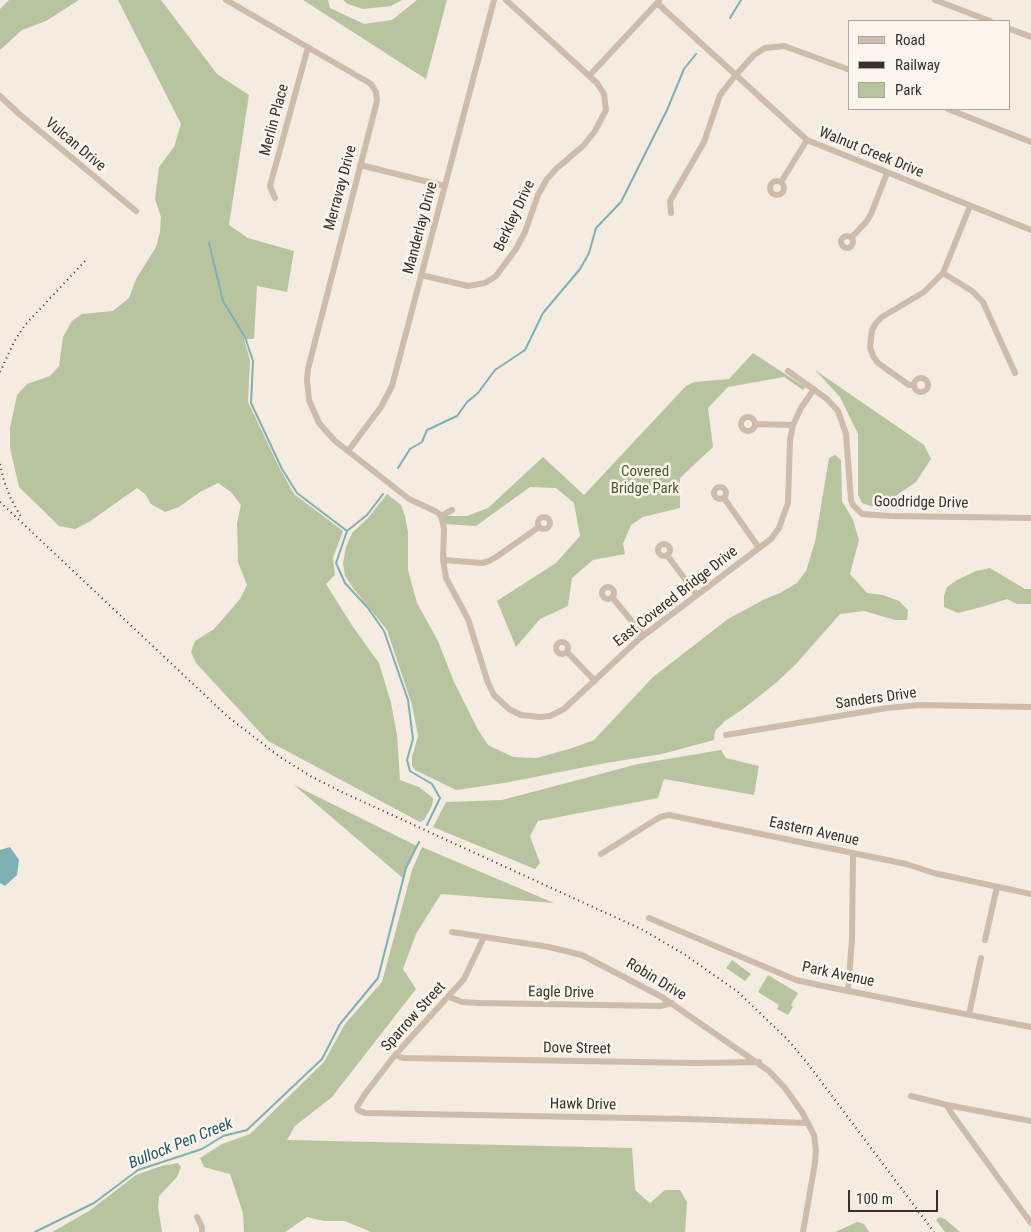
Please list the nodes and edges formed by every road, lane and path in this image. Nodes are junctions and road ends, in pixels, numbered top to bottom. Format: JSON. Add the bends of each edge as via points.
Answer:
{"nodes":[{"id":1,"x":226,"y":0,"type":"edge"},
{"id":2,"x":494,"y":0,"type":"edge"},
{"id":3,"x":506,"y":0,"type":"edge"},
{"id":4,"x":935,"y":0,"type":"edge"},
{"id":5,"x":658,"y":2,"type":"edge"},
{"id":6,"x":987,"y":20,"type":"edge"},
{"id":7,"x":1011,"y":29,"type":"edge"},
{"id":8,"x":1031,"y":37,"type":"edge"},
{"id":9,"x":308,"y":47,"type":"junction"},
{"id":10,"x":848,"y":69,"type":"edge"},
{"id":11,"x":588,"y":76,"type":"junction"},
{"id":12,"x":735,"y":76,"type":"junction"},
{"id":13,"x":0,"y":96,"type":"edge"},
{"id":14,"x":951,"y":110,"type":"edge"},
{"id":15,"x":807,"y":140,"type":"junction"},
{"id":16,"x":1031,"y":142,"type":"edge"},
{"id":17,"x":360,"y":165,"type":"junction"},
{"id":18,"x":887,"y":173,"type":"junction"},
{"id":19,"x":781,"y":182,"type":"dead end"},
{"id":20,"x":444,"y":186,"type":"junction"},
{"id":21,"x":274,"y":198,"type":"dead end"},
{"id":22,"x":970,"y":206,"type":"junction"},
{"id":23,"x":136,"y":211,"type":"dead end"},
{"id":24,"x":671,"y":213,"type":"dead end"},
{"id":25,"x":1031,"y":230,"type":"edge"},
{"id":26,"x":852,"y":237,"type":"dead end"},
{"id":27,"x":943,"y":273,"type":"junction"},
{"id":28,"x":421,"y":275,"type":"junction"},
{"id":29,"x":788,"y":371,"type":"dead end"},
{"id":30,"x":1015,"y":373,"type":"dead end"},
{"id":31,"x":914,"y":385,"type":"dead end"},
{"id":32,"x":814,"y":389,"type":"junction"},
{"id":33,"x":755,"y":424,"type":"dead end"},
{"id":34,"x":793,"y":426,"type":"junction"},
{"id":35,"x":348,"y":451,"type":"junction"},
{"id":36,"x":724,"y":498,"type":"dead end"},
{"id":37,"x":452,"y":510,"type":"dead end"},
{"id":38,"x":441,"y":516,"type":"junction"},
{"id":39,"x":1031,"y":518,"type":"edge"},
{"id":40,"x":539,"y":527,"type":"dead end"},
{"id":41,"x":759,"y":548,"type":"junction"},
{"id":42,"x":668,"y":555,"type":"dead end"},
{"id":43,"x":443,"y":560,"type":"junction"},
{"id":44,"x":696,"y":595,"type":"junction"},
{"id":45,"x":612,"y":597,"type":"dead end"},
{"id":46,"x":644,"y":635,"type":"junction"},
{"id":47,"x":567,"y":652,"type":"dead end"},
{"id":48,"x":595,"y":681,"type":"junction"},
{"id":49,"x":1031,"y":708,"type":"edge"},
{"id":50,"x":726,"y":735,"type":"dead end"},
{"id":51,"x":853,"y":853,"type":"junction"},
{"id":52,"x":601,"y":854,"type":"dead end"},
{"id":53,"x":997,"y":887,"type":"junction"},
{"id":54,"x":1031,"y":894,"type":"edge"},
{"id":55,"x":649,"y":918,"type":"dead end"},
{"id":56,"x":452,"y":932,"type":"dead end"},
{"id":57,"x":484,"y":937,"type":"junction"},
{"id":58,"x":985,"y":940,"type":"dead end"},
{"id":59,"x":981,"y":958,"type":"dead end"},
{"id":60,"x":848,"y":991,"type":"junction"},
{"id":61,"x":449,"y":997,"type":"junction"},
{"id":62,"x":672,"y":1004,"type":"junction"},
{"id":63,"x":969,"y":1015,"type":"junction"},
{"id":64,"x":1031,"y":1027,"type":"edge"},
{"id":65,"x":395,"y":1055,"type":"junction"},
{"id":66,"x":758,"y":1062,"type":"junction"},
{"id":67,"x":911,"y":1096,"type":"dead end"},
{"id":68,"x":947,"y":1105,"type":"junction"},
{"id":69,"x":358,"y":1110,"type":"joint"},
{"id":70,"x":1031,"y":1121,"type":"edge"},
{"id":71,"x":808,"y":1123,"type":"junction"},
{"id":72,"x":197,"y":1217,"type":"dead end"},
{"id":73,"x":1031,"y":1223,"type":"edge"},
{"id":74,"x":202,"y":1232,"type":"edge"},
{"id":75,"x":803,"y":1232,"type":"edge"}],
"edges":[{"from":1,"to":9,"type":"street","name":"Merravay Drive"},
{"from":2,"to":20,"type":"street","name":"Manderlay Drive"},
{"from":3,"to":11,"type":"street","name":"Berkley Drive"},
{"from":4,"to":6,"type":"street"},
{"from":5,"to":11,"type":"street"},
{"from":5,"to":12,"type":"street","name":"Walnut Creek Drive"},
{"from":7,"to":8,"type":"street"},
{"from":9,"to":17,"type":"street","name":"Merravay Drive","via":[[374,87],[378,100]]},
{"from":9,"to":21,"type":"street","name":"Merlin Place","via":[[270,186]]},
{"from":10,"to":12,"type":"street","via":[[791,47],[778,46],[759,51]]},
{"from":11,"to":28,"type":"street","name":"Berkley Drive","via":[[604,94],[604,116],[583,146],[547,179],[525,232],[502,270],[486,283],[468,286]]},
{"from":12,"to":15,"type":"street","name":"Walnut Creek Drive"},
{"from":12,"to":24,"type":"street","via":[[720,95],[704,142],[670,202]]},
{"from":13,"to":23,"type":"street","name":"Vulcan Drive"},
{"from":14,"to":16,"type":"street"},
{"from":15,"to":18,"type":"street","name":"Walnut Creek Drive"},
{"from":15,"to":19,"type":"street"},
{"from":17,"to":20,"type":"street"},
{"from":17,"to":35,"type":"street","name":"Merravay Drive","via":[[307,380],[309,400],[319,423]]},
{"from":18,"to":22,"type":"street","name":"Walnut Creek Drive"},
{"from":18,"to":26,"type":"street","via":[[871,214]]},
{"from":20,"to":28,"type":"street","name":"Manderlay Drive"},
{"from":22,"to":25,"type":"street","name":"Walnut Creek Drive"},
{"from":22,"to":27,"type":"street"},
{"from":27,"to":30,"type":"street","via":[[983,302]]},
{"from":27,"to":31,"type":"street","via":[[924,292],[882,317],[872,330],[870,347],[878,363],[909,385]]},
{"from":28,"to":35,"type":"street","name":"Manderlay Drive","via":[[392,386],[381,407]]},
{"from":29,"to":32,"type":"street"},
{"from":32,"to":34,"type":"street","name":"East Covered Bridge Drive"},
{"from":32,"to":39,"type":"street","name":"Goodridge Drive","via":[[838,410],[846,434],[851,500],[862,514]]},
{"from":33,"to":34,"type":"street"},
{"from":34,"to":41,"type":"street","name":"East Covered Bridge Drive","via":[[785,515],[779,528]]},
{"from":35,"to":38,"type":"street","via":[[409,499]]},
{"from":36,"to":41,"type":"street"},
{"from":37,"to":38,"type":"street"},
{"from":38,"to":43,"type":"street","name":"East Covered Bridge Drive"},
{"from":40,"to":43,"type":"street","via":[[482,563]]},
{"from":41,"to":44,"type":"street","name":"East Covered Bridge Drive"},
{"from":42,"to":44,"type":"street"},
{"from":43,"to":48,"type":"street","name":"East Covered Bridge Drive","via":[[446,578],[468,618],[488,683],[503,705],[521,715],[550,716],[568,706]]},
{"from":44,"to":46,"type":"street","name":"East Covered Bridge Drive"},
{"from":45,"to":46,"type":"street"},
{"from":46,"to":48,"type":"street","name":"East Covered Bridge Drive"},
{"from":47,"to":48,"type":"street"},
{"from":49,"to":50,"type":"street","name":"Sanders Drive","via":[[919,705]]},
{"from":51,"to":52,"type":"street","name":"Eastern Avenue","via":[[669,814]]},
{"from":51,"to":53,"type":"street","name":"Eastern Avenue"},
{"from":51,"to":60,"type":"street"},
{"from":53,"to":54,"type":"street","name":"Eastern Avenue"},
{"from":53,"to":58,"type":"street"},
{"from":55,"to":60,"type":"street","name":"Park Avenue","via":[[796,980]]},
{"from":56,"to":57,"type":"street","name":"Robin Drive"},
{"from":57,"to":61,"type":"street","name":"Sparrow Street","via":[[468,974]]},
{"from":57,"to":62,"type":"street","name":"Robin Drive","via":[[582,954]]},
{"from":59,"to":63,"type":"street"},
{"from":60,"to":63,"type":"street","name":"Park Avenue"},
{"from":61,"to":62,"type":"street","name":"Eagle Drive","via":[[479,1003]]},
{"from":61,"to":65,"type":"street","name":"Sparrow Street"},
{"from":62,"to":66,"type":"street","name":"Robin Drive"},
{"from":63,"to":64,"type":"street","name":"Park Avenue"},
{"from":65,"to":66,"type":"street","name":"Dove Street","via":[[403,1058],[696,1064]]},
{"from":65,"to":69,"type":"street","name":"Sparrow Street","via":[[365,1094]]},
{"from":66,"to":71,"type":"street","name":"Robin Drive","via":[[777,1078]]},
{"from":67,"to":68,"type":"street"},
{"from":68,"to":70,"type":"street"},
{"from":68,"to":73,"type":"street"},
{"from":69,"to":71,"type":"street","name":"Hawk Drive","via":[[365,1113]]},
{"from":71,"to":75,"type":"street","name":"Robin Drive","via":[[816,1150]]},
{"from":72,"to":74,"type":"street"}]}
